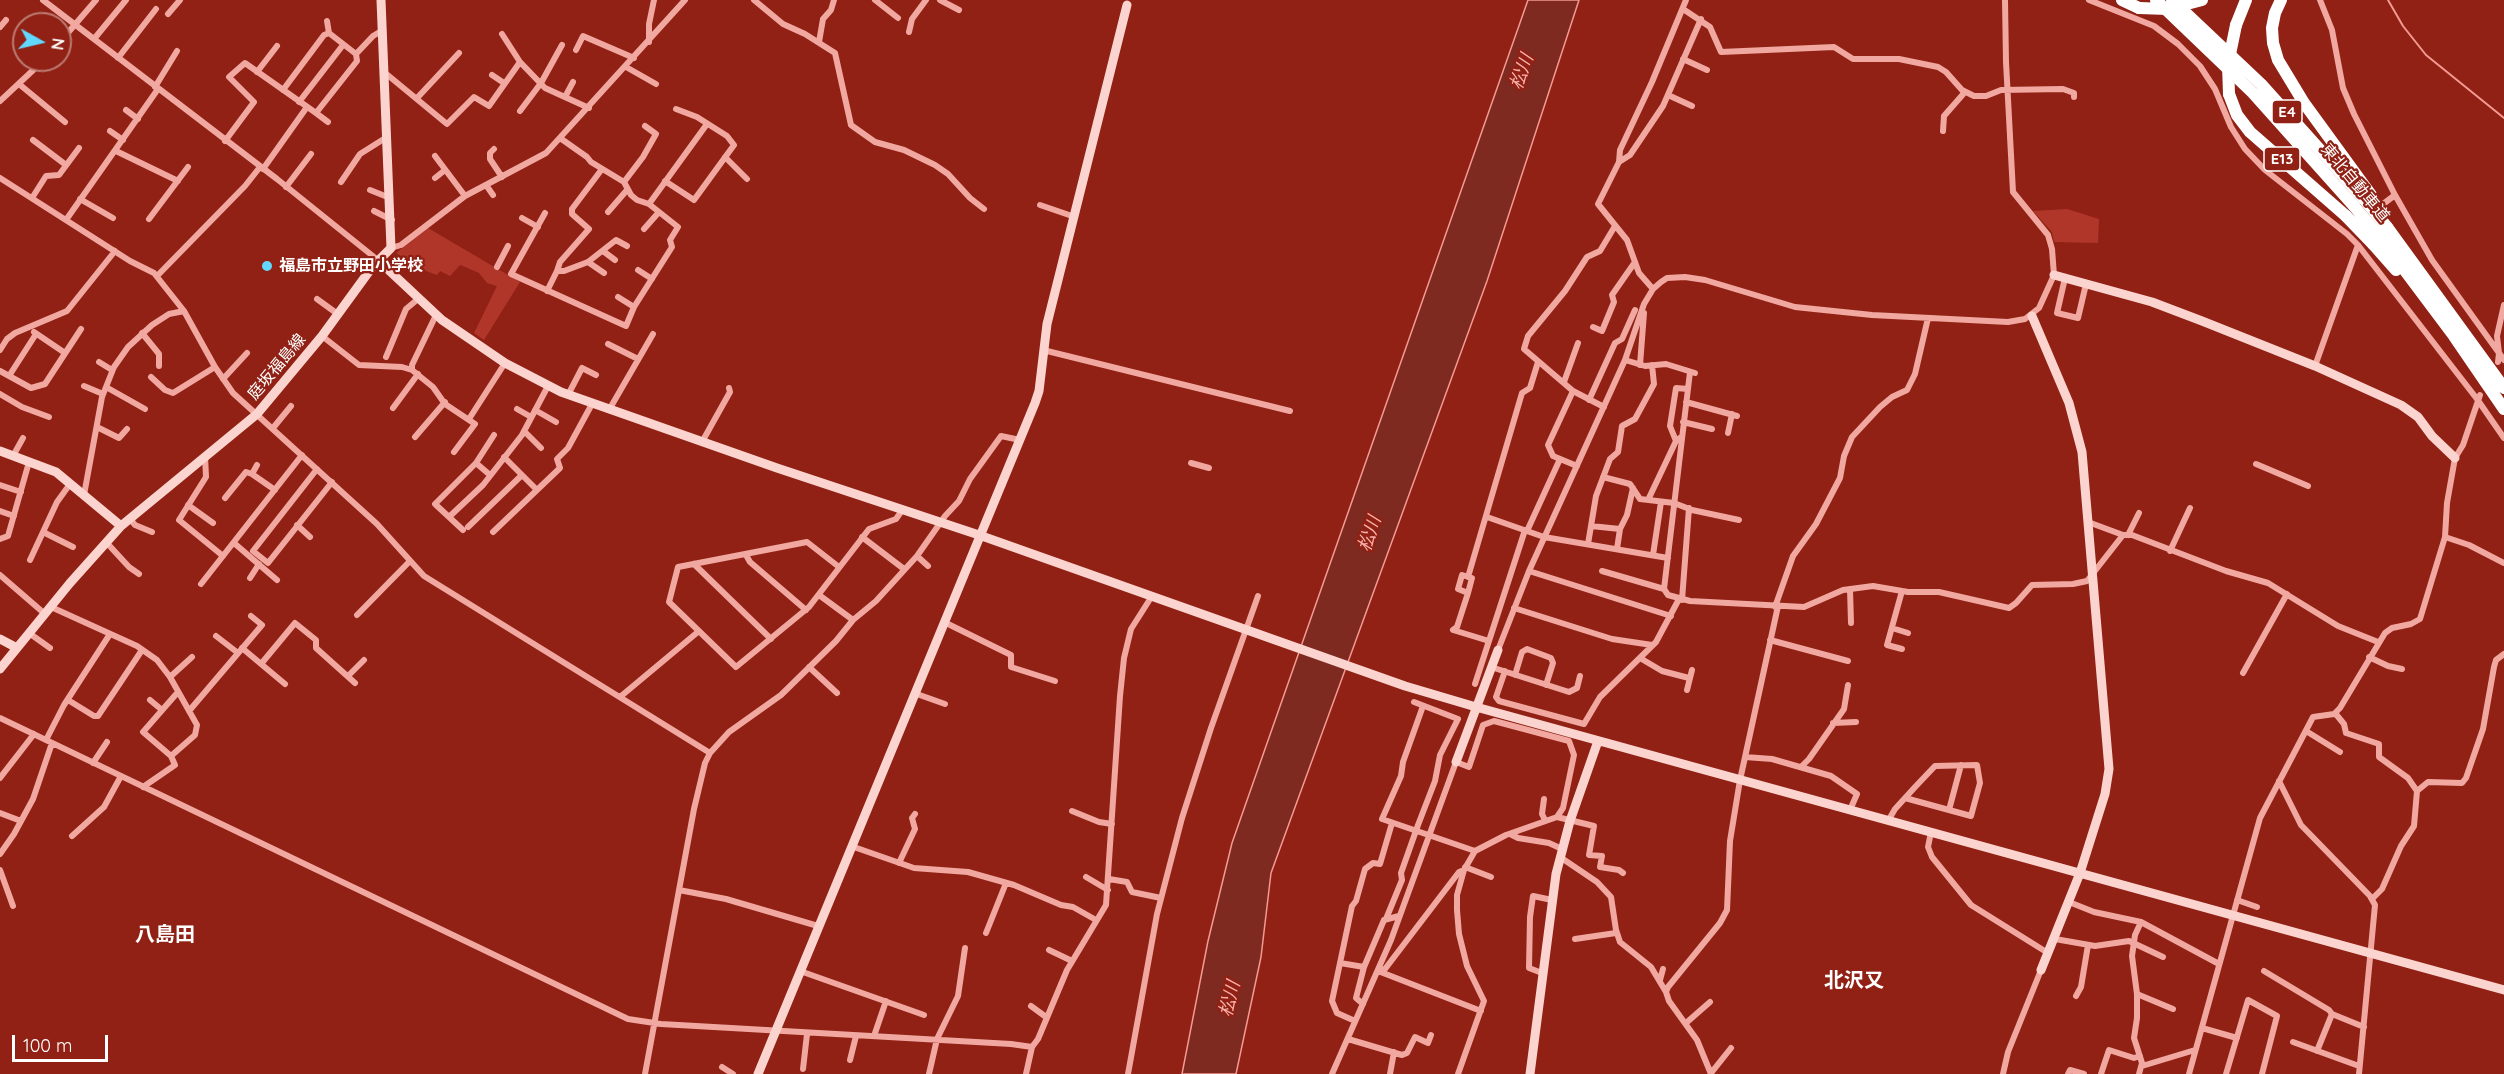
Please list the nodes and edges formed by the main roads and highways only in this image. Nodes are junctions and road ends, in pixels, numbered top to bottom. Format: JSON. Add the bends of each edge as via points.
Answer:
{"nodes":[{"id":1,"x":2122,"y":0,"type":"edge"},
{"id":2,"x":2156,"y":0,"type":"edge"},
{"id":3,"x":2172,"y":0,"type":"edge"},
{"id":4,"x":2202,"y":0,"type":"edge"},
{"id":5,"x":2246,"y":0,"type":"edge"},
{"id":6,"x":2281,"y":0,"type":"edge"},
{"id":7,"x":2359,"y":204,"type":"junction"},
{"id":8,"x":2383,"y":232,"type":"junction"},
{"id":9,"x":2504,"y":388,"type":"edge"},
{"id":10,"x":2504,"y":409,"type":"edge"}],
"edges":[{"from":1,"to":4,"type":"highway","bridge":true,"via":[[2139,8],[2168,9]]},
{"from":2,"to":7,"type":"highway","name":"東北自動車道","number":"E4","via":[[2253,93]]},
{"from":3,"to":7,"type":"highway","name":"東北自動車道","number":"E4","via":[[2261,84]]},
{"from":5,"to":7,"type":"highway","number":"E13","bridge":true,"via":[[2228,63],[2229,94],[2237,115],[2250,132]]},
{"from":6,"to":7,"type":"highway","number":"E13","via":[[2272,28],[2278,60]]},
{"from":7,"to":8,"type":"highway","number":"E13"},
{"from":7,"to":8,"type":"highway","name":"東北自動車道","number":"E4","bridge":true},
{"from":8,"to":9,"type":"highway","number":"E13","via":[[2473,343]]},
{"from":8,"to":10,"type":"highway","name":"東北自動車道","number":"E4"}]}
